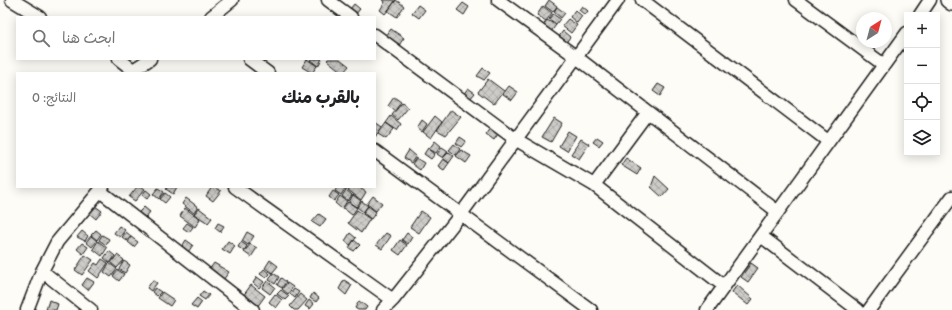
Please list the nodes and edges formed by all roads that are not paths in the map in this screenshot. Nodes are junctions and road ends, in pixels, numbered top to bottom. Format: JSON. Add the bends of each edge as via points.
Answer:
{"nodes":[{"id":1,"x":12,"y":0,"type":"edge"},
{"id":2,"x":232,"y":0,"type":"edge"},
{"id":3,"x":328,"y":0,"type":"edge"},
{"id":4,"x":498,"y":0,"type":"edge"},
{"id":5,"x":618,"y":0,"type":"edge"},
{"id":6,"x":642,"y":0,"type":"edge"},
{"id":7,"x":796,"y":0,"type":"edge"},
{"id":8,"x":930,"y":0,"type":"edge"},
{"id":9,"x":948,"y":0,"type":"edge"},
{"id":10,"x":952,"y":3,"type":"edge"},
{"id":11,"x":922,"y":12,"type":"edge"},
{"id":12,"x":38,"y":16,"type":"edge"},
{"id":13,"x":212,"y":16,"type":"edge"},
{"id":14,"x":350,"y":16,"type":"edge"},
{"id":15,"x":376,"y":36,"type":"edge"},
{"id":16,"x":904,"y":37,"type":"edge"},
{"id":17,"x":575,"y":56,"type":"junction"},
{"id":18,"x":120,"y":60,"type":"edge"},
{"id":19,"x":149,"y":60,"type":"edge"},
{"id":20,"x":250,"y":60,"type":"edge"},
{"id":21,"x":884,"y":65,"type":"junction"},
{"id":22,"x":133,"y":71,"type":"edge"},
{"id":23,"x":267,"y":72,"type":"edge"},
{"id":24,"x":648,"y":112,"type":"junction"},
{"id":25,"x":515,"y":139,"type":"junction"},
{"id":26,"x":828,"y":142,"type":"junction"},
{"id":27,"x":376,"y":152,"type":"edge"},
{"id":28,"x":594,"y":185,"type":"junction"},
{"id":29,"x":236,"y":188,"type":"edge"},
{"id":30,"x":101,"y":189,"type":"edge"},
{"id":31,"x":952,"y":197,"type":"edge"},
{"id":32,"x":778,"y":212,"type":"junction"},
{"id":33,"x":461,"y":214,"type":"junction"},
{"id":34,"x":761,"y":236,"type":"junction"},
{"id":35,"x":42,"y":271,"type":"junction"},
{"id":36,"x":724,"y":286,"type":"junction"},
{"id":37,"x":393,"y":300,"type":"junction"},
{"id":38,"x":27,"y":310,"type":"edge"},
{"id":39,"x":91,"y":310,"type":"edge"},
{"id":40,"x":253,"y":310,"type":"edge"},
{"id":41,"x":383,"y":310,"type":"edge"},
{"id":42,"x":591,"y":310,"type":"edge"},
{"id":43,"x":707,"y":310,"type":"edge"},
{"id":44,"x":858,"y":310,"type":"edge"},
{"id":45,"x":869,"y":310,"type":"edge"}],
"edges":[{"from":1,"to":12,"type":"street"},
{"from":2,"to":13,"type":"street"},
{"from":3,"to":14,"type":"street"},
{"from":4,"to":17,"type":"street"},
{"from":5,"to":17,"type":"street"},
{"from":6,"to":26,"type":"street"},
{"from":7,"to":21,"type":"street"},
{"from":8,"to":11,"type":"street"},
{"from":9,"to":10,"type":"street"},
{"from":15,"to":25,"type":"street"},
{"from":16,"to":21,"type":"street"},
{"from":17,"to":24,"type":"street"},
{"from":17,"to":25,"type":"street"},
{"from":18,"to":22,"type":"street"},
{"from":19,"to":22,"type":"street"},
{"from":20,"to":23,"type":"street"},
{"from":21,"to":26,"type":"street"},
{"from":24,"to":28,"type":"street"},
{"from":24,"to":32,"type":"street"},
{"from":25,"to":28,"type":"street"},
{"from":25,"to":33,"type":"street"},
{"from":26,"to":32,"type":"street"},
{"from":27,"to":33,"type":"street"},
{"from":28,"to":36,"type":"street"},
{"from":29,"to":37,"type":"street"},
{"from":30,"to":35,"type":"street","via":[[57,242]]},
{"from":30,"to":40,"type":"street"},
{"from":31,"to":45,"type":"street"},
{"from":32,"to":34,"type":"street"},
{"from":33,"to":37,"type":"street"},
{"from":33,"to":42,"type":"street"},
{"from":34,"to":36,"type":"street"},
{"from":34,"to":44,"type":"street"},
{"from":35,"to":38,"type":"street"},
{"from":35,"to":39,"type":"street"},
{"from":36,"to":43,"type":"street"},
{"from":37,"to":41,"type":"street"}]}
